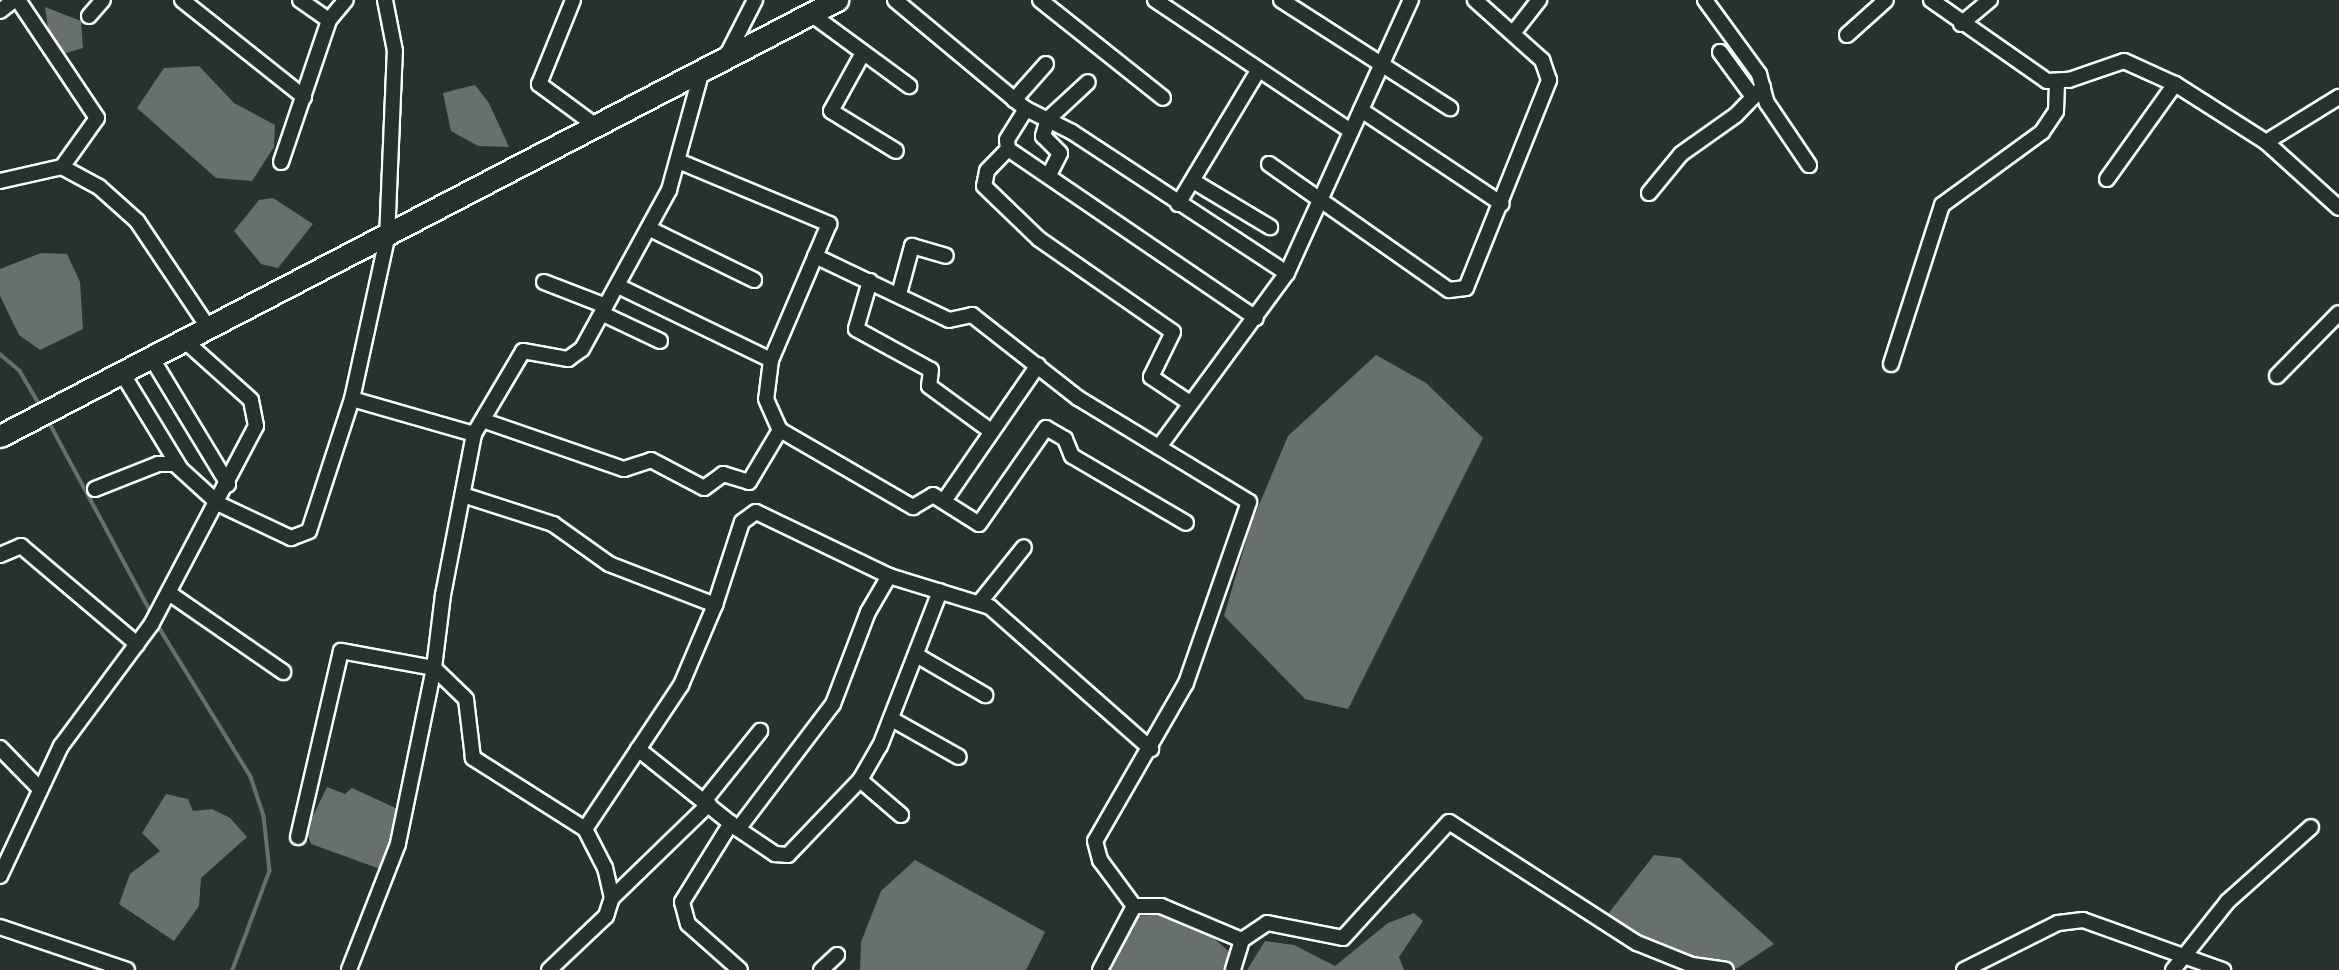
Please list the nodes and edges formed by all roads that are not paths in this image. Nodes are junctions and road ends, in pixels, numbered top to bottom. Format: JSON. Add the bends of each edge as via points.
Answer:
{"nodes":[{"id":1,"x":103,"y":0,"type":"edge"},
{"id":2,"x":182,"y":0,"type":"edge"},
{"id":3,"x":300,"y":0,"type":"edge"},
{"id":4,"x":346,"y":0,"type":"edge"},
{"id":5,"x":385,"y":0,"type":"edge"},
{"id":6,"x":573,"y":0,"type":"edge"},
{"id":7,"x":837,"y":0,"type":"edge"},
{"id":8,"x":895,"y":0,"type":"edge"},
{"id":9,"x":1040,"y":0,"type":"edge"},
{"id":10,"x":1155,"y":0,"type":"edge"},
{"id":11,"x":1281,"y":0,"type":"edge"},
{"id":12,"x":1475,"y":0,"type":"edge"},
{"id":13,"x":1539,"y":0,"type":"edge"},
{"id":14,"x":1706,"y":0,"type":"edge"},
{"id":15,"x":1886,"y":0,"type":"edge"},
{"id":16,"x":1931,"y":0,"type":"edge"},
{"id":17,"x":1990,"y":0,"type":"edge"},
{"id":18,"x":20,"y":1,"type":"edge"},
{"id":19,"x":754,"y":1,"type":"edge"},
{"id":20,"x":1405,"y":2,"type":"edge"},
{"id":21,"x":0,"y":11,"type":"edge"},
{"id":22,"x":811,"y":14,"type":"junction"},
{"id":23,"x":89,"y":16,"type":"dead end"},
{"id":24,"x":329,"y":20,"type":"junction"},
{"id":25,"x":1961,"y":24,"type":"junction"},
{"id":26,"x":1514,"y":32,"type":"junction"},
{"id":27,"x":1847,"y":35,"type":"dead end"},
{"id":28,"x":1720,"y":52,"type":"dead end"},
{"id":29,"x":863,"y":53,"type":"junction"},
{"id":30,"x":726,"y":58,"type":"junction"},
{"id":31,"x":1382,"y":60,"type":"junction"},
{"id":32,"x":1046,"y":64,"type":"dead end"},
{"id":33,"x":1258,"y":71,"type":"junction"},
{"id":34,"x":701,"y":74,"type":"junction"},
{"id":35,"x":1088,"y":82,"type":"dead end"},
{"id":36,"x":2057,"y":83,"type":"junction"},
{"id":37,"x":2175,"y":84,"type":"junction"},
{"id":38,"x":909,"y":86,"type":"dead end"},
{"id":39,"x":1758,"y":92,"type":"junction"},
{"id":40,"x":304,"y":97,"type":"junction"},
{"id":41,"x":2339,"y":97,"type":"edge"},
{"id":42,"x":1163,"y":99,"type":"dead end"},
{"id":43,"x":1014,"y":100,"type":"junction"},
{"id":44,"x":1450,"y":108,"type":"dead end"},
{"id":45,"x":1026,"y":109,"type":"junction"},
{"id":46,"x":1361,"y":110,"type":"junction"},
{"id":47,"x":1048,"y":119,"type":"junction"},
{"id":48,"x":596,"y":125,"type":"junction"},
{"id":49,"x":1351,"y":131,"type":"junction"},
{"id":50,"x":2266,"y":142,"type":"junction"},
{"id":51,"x":1008,"y":149,"type":"junction"},
{"id":52,"x":896,"y":151,"type":"dead end"},
{"id":53,"x":678,"y":160,"type":"junction"},
{"id":54,"x":282,"y":162,"type":"dead end"},
{"id":55,"x":1269,"y":164,"type":"dead end"},
{"id":56,"x":1809,"y":164,"type":"dead end"},
{"id":57,"x":62,"y":167,"type":"junction"},
{"id":58,"x":1051,"y":173,"type":"junction"},
{"id":59,"x":2107,"y":180,"type":"dead end"},
{"id":60,"x":0,"y":181,"type":"edge"},
{"id":61,"x":1193,"y":181,"type":"junction"},
{"id":62,"x":1648,"y":193,"type":"dead end"},
{"id":63,"x":1321,"y":199,"type":"junction"},
{"id":64,"x":1178,"y":204,"type":"junction"},
{"id":65,"x":1502,"y":204,"type":"junction"},
{"id":66,"x":2339,"y":208,"type":"edge"},
{"id":67,"x":1270,"y":227,"type":"dead end"},
{"id":68,"x":650,"y":229,"type":"junction"},
{"id":69,"x":387,"y":239,"type":"junction"},
{"id":70,"x":815,"y":256,"type":"junction"},
{"id":71,"x":946,"y":256,"type":"dead end"},
{"id":72,"x":1287,"y":273,"type":"junction"},
{"id":73,"x":754,"y":280,"type":"dead end"},
{"id":74,"x":870,"y":281,"type":"junction"},
{"id":75,"x":544,"y":282,"type":"dead end"},
{"id":76,"x":618,"y":286,"type":"junction"},
{"id":77,"x":899,"y":294,"type":"junction"},
{"id":78,"x":605,"y":310,"type":"junction"},
{"id":79,"x":2339,"y":313,"type":"edge"},
{"id":80,"x":1256,"y":318,"type":"junction"},
{"id":81,"x":208,"y":327,"type":"junction"},
{"id":82,"x":184,"y":340,"type":"junction"},
{"id":83,"x":660,"y":341,"type":"dead end"},
{"id":84,"x":151,"y":357,"type":"junction"},
{"id":85,"x":771,"y":360,"type":"junction"},
{"id":86,"x":1891,"y":363,"type":"dead end"},
{"id":87,"x":1038,"y":365,"type":"junction"},
{"id":88,"x":122,"y":373,"type":"junction"},
{"id":89,"x":2277,"y":376,"type":"dead end"},
{"id":90,"x":352,"y":399,"type":"junction"},
{"id":91,"x":1191,"y":403,"type":"junction"},
{"id":92,"x":485,"y":421,"type":"junction"},
{"id":93,"x":988,"y":429,"type":"junction"},
{"id":94,"x":780,"y":430,"type":"junction"},
{"id":95,"x":474,"y":434,"type":"junction"},
{"id":96,"x":0,"y":436,"type":"edge"},
{"id":97,"x":1159,"y":447,"type":"junction"},
{"id":98,"x":181,"y":469,"type":"junction"},
{"id":99,"x":228,"y":484,"type":"junction"},
{"id":100,"x":95,"y":489,"type":"dead end"},
{"id":101,"x":463,"y":495,"type":"junction"},
{"id":102,"x":944,"y":501,"type":"junction"},
{"id":103,"x":219,"y":504,"type":"junction"},
{"id":104,"x":1186,"y":523,"type":"dead end"},
{"id":105,"x":1024,"y":547,"type":"dead end"},
{"id":106,"x":0,"y":555,"type":"edge"},
{"id":107,"x":889,"y":576,"type":"junction"},
{"id":108,"x":940,"y":591,"type":"junction"},
{"id":109,"x":169,"y":593,"type":"junction"},
{"id":110,"x":980,"y":602,"type":"junction"},
{"id":111,"x":715,"y":606,"type":"junction"},
{"id":112,"x":136,"y":644,"type":"junction"},
{"id":113,"x":918,"y":656,"type":"junction"},
{"id":114,"x":434,"y":668,"type":"junction"},
{"id":115,"x":283,"y":672,"type":"dead end"},
{"id":116,"x":985,"y":695,"type":"dead end"},
{"id":117,"x":895,"y":721,"type":"junction"},
{"id":118,"x":761,"y":731,"type":"dead end"},
{"id":119,"x":0,"y":748,"type":"edge"},
{"id":120,"x":638,"y":749,"type":"junction"},
{"id":121,"x":1151,"y":750,"type":"junction"},
{"id":122,"x":958,"y":757,"type":"dead end"},
{"id":123,"x":860,"y":780,"type":"junction"},
{"id":124,"x":40,"y":789,"type":"junction"},
{"id":125,"x":706,"y":803,"type":"junction"},
{"id":126,"x":901,"y":815,"type":"dead end"},
{"id":127,"x":735,"y":826,"type":"junction"},
{"id":128,"x":2311,"y":827,"type":"dead end"},
{"id":129,"x":584,"y":829,"type":"junction"},
{"id":130,"x":298,"y":837,"type":"dead end"},
{"id":131,"x":0,"y":876,"type":"edge"},
{"id":132,"x":612,"y":898,"type":"junction"},
{"id":133,"x":1134,"y":906,"type":"junction"},
{"id":134,"x":0,"y":927,"type":"edge"},
{"id":135,"x":1242,"y":940,"type":"junction"},
{"id":136,"x":837,"y":955,"type":"dead end"},
{"id":137,"x":2189,"y":955,"type":"junction"},
{"id":138,"x":127,"y":970,"type":"edge"},
{"id":139,"x":349,"y":970,"type":"edge"},
{"id":140,"x":550,"y":970,"type":"edge"},
{"id":141,"x":740,"y":970,"type":"edge"},
{"id":142,"x":821,"y":970,"type":"edge"},
{"id":143,"x":1100,"y":970,"type":"edge"},
{"id":144,"x":1233,"y":970,"type":"edge"},
{"id":145,"x":1726,"y":970,"type":"edge"},
{"id":146,"x":1964,"y":970,"type":"edge"},
{"id":147,"x":2173,"y":970,"type":"edge"},
{"id":148,"x":2223,"y":970,"type":"edge"}],
"edges":[{"from":1,"to":23,"type":"street"},
{"from":2,"to":40,"type":"street"},
{"from":3,"to":24,"type":"street"},
{"from":4,"to":24,"type":"street"},
{"from":5,"to":69,"type":"street","via":[[395,51]]},
{"from":6,"to":48,"type":"street","via":[[539,84]]},
{"from":7,"to":22,"type":"main road"},
{"from":8,"to":43,"type":"street"},
{"from":9,"to":42,"type":"street"},
{"from":10,"to":33,"type":"street"},
{"from":11,"to":31,"type":"street"},
{"from":12,"to":26,"type":"street"},
{"from":13,"to":26,"type":"street"},
{"from":14,"to":39,"type":"street"},
{"from":15,"to":27,"type":"street"},
{"from":16,"to":25,"type":"street"},
{"from":17,"to":25,"type":"street"},
{"from":18,"to":21,"type":"street"},
{"from":18,"to":57,"type":"street","via":[[97,118]]},
{"from":19,"to":30,"type":"street"},
{"from":20,"to":31,"type":"street"},
{"from":22,"to":29,"type":"street"},
{"from":22,"to":30,"type":"main road"},
{"from":24,"to":40,"type":"street"},
{"from":25,"to":36,"type":"street"},
{"from":26,"to":65,"type":"street","via":[[1542,60],[1549,80]]},
{"from":28,"to":39,"type":"street"},
{"from":29,"to":38,"type":"street"},
{"from":29,"to":52,"type":"street","via":[[831,111]]},
{"from":30,"to":34,"type":"main road"},
{"from":31,"to":44,"type":"street"},
{"from":31,"to":46,"type":"street"},
{"from":32,"to":43,"type":"street"},
{"from":33,"to":49,"type":"street"},
{"from":33,"to":61,"type":"street"},
{"from":34,"to":48,"type":"main road"},
{"from":34,"to":53,"type":"street"},
{"from":35,"to":47,"type":"street"},
{"from":36,"to":37,"type":"street","via":[[2124,61]]},
{"from":36,"to":86,"type":"street","via":[[2056,111],[2042,132],[1942,205]]},
{"from":37,"to":50,"type":"street"},
{"from":37,"to":59,"type":"street"},
{"from":39,"to":56,"type":"street"},
{"from":39,"to":62,"type":"street","via":[[1681,154]]},
{"from":40,"to":54,"type":"street"},
{"from":41,"to":50,"type":"street"},
{"from":43,"to":45,"type":"street"},
{"from":45,"to":47,"type":"street"},
{"from":45,"to":51,"type":"street","via":[[1007,139]]},
{"from":46,"to":49,"type":"street"},
{"from":46,"to":65,"type":"street"},
{"from":47,"to":58,"type":"street","via":[[1043,136],[1060,153]]},
{"from":47,"to":64,"type":"street"},
{"from":48,"to":69,"type":"main road"},
{"from":49,"to":63,"type":"street"},
{"from":50,"to":66,"type":"street"},
{"from":51,"to":58,"type":"street"},
{"from":51,"to":91,"type":"street","via":[[987,171],[984,186],[1039,239],[1173,332],[1151,377]]},
{"from":53,"to":68,"type":"street"},
{"from":53,"to":70,"type":"street","via":[[829,224]]},
{"from":55,"to":63,"type":"street"},
{"from":57,"to":60,"type":"street"},
{"from":57,"to":81,"type":"street","via":[[128,211]]},
{"from":58,"to":80,"type":"street"},
{"from":61,"to":64,"type":"street"},
{"from":61,"to":67,"type":"street"},
{"from":63,"to":65,"type":"street","via":[[1457,291],[1471,280]]},
{"from":63,"to":72,"type":"street"},
{"from":64,"to":72,"type":"street"},
{"from":68,"to":73,"type":"street"},
{"from":68,"to":76,"type":"street"},
{"from":69,"to":81,"type":"main road"},
{"from":69,"to":90,"type":"street"},
{"from":70,"to":74,"type":"street"},
{"from":70,"to":85,"type":"street"},
{"from":71,"to":77,"type":"street","via":[[912,246]]},
{"from":72,"to":80,"type":"street"},
{"from":74,"to":77,"type":"street"},
{"from":74,"to":93,"type":"street","via":[[856,329],[929,369],[929,386]]},
{"from":75,"to":78,"type":"street"},
{"from":76,"to":78,"type":"street"},
{"from":76,"to":85,"type":"street"},
{"from":77,"to":87,"type":"street","via":[[952,321],[972,315]]},
{"from":78,"to":83,"type":"street"},
{"from":78,"to":92,"type":"street","via":[[574,358],[523,351]]},
{"from":79,"to":89,"type":"street"},
{"from":80,"to":91,"type":"street"},
{"from":81,"to":82,"type":"main road"},
{"from":82,"to":84,"type":"main road"},
{"from":82,"to":99,"type":"street","via":[[257,409],[256,426]]},
{"from":84,"to":88,"type":"main road"},
{"from":84,"to":99,"type":"street"},
{"from":85,"to":94,"type":"street","via":[[766,399]]},
{"from":87,"to":93,"type":"street"},
{"from":87,"to":97,"type":"street","via":[[1078,398]]},
{"from":88,"to":96,"type":"main road"},
{"from":88,"to":98,"type":"street"},
{"from":90,"to":95,"type":"street"},
{"from":90,"to":103,"type":"street","via":[[305,535],[291,537]]},
{"from":91,"to":97,"type":"street"},
{"from":92,"to":94,"type":"street","via":[[624,469],[651,460],[704,488],[723,474],[749,482]]},
{"from":92,"to":95,"type":"street"},
{"from":93,"to":102,"type":"street"},
{"from":94,"to":102,"type":"street","via":[[913,507],[929,494]]},
{"from":95,"to":101,"type":"street"},
{"from":97,"to":121,"type":"street","via":[[1249,504],[1186,682]]},
{"from":98,"to":100,"type":"street","via":[[158,464]]},
{"from":98,"to":103,"type":"street"},
{"from":99,"to":103,"type":"street"},
{"from":101,"to":111,"type":"street","via":[[541,519],[609,564]]},
{"from":101,"to":114,"type":"street"},
{"from":102,"to":104,"type":"street","via":[[979,524],[1046,428],[1065,439],[1072,456]]},
{"from":103,"to":109,"type":"street"},
{"from":105,"to":110,"type":"street"},
{"from":106,"to":112,"type":"street","via":[[21,546]]},
{"from":107,"to":108,"type":"street"},
{"from":107,"to":111,"type":"street","via":[[751,512]]},
{"from":107,"to":127,"type":"street","via":[[868,612],[833,704]]},
{"from":108,"to":110,"type":"street"},
{"from":108,"to":113,"type":"street"},
{"from":109,"to":112,"type":"street"},
{"from":109,"to":115,"type":"street"},
{"from":110,"to":121,"type":"street","via":[[1016,626],[1071,685]]},
{"from":111,"to":120,"type":"street","via":[[681,685]]},
{"from":112,"to":124,"type":"street","via":[[74,724]]},
{"from":113,"to":116,"type":"street"},
{"from":113,"to":117,"type":"street"},
{"from":114,"to":129,"type":"street","via":[[466,699],[473,758]]},
{"from":114,"to":130,"type":"street","via":[[341,650]]},
{"from":114,"to":139,"type":"street","via":[[398,844]]},
{"from":117,"to":122,"type":"street"},
{"from":117,"to":123,"type":"street"},
{"from":118,"to":125,"type":"street"},
{"from":119,"to":124,"type":"street"},
{"from":120,"to":125,"type":"street"},
{"from":120,"to":129,"type":"street"},
{"from":121,"to":133,"type":"street","via":[[1095,841],[1100,860]]},
{"from":123,"to":126,"type":"street"},
{"from":123,"to":127,"type":"street","via":[[788,855],[775,854]]},
{"from":124,"to":131,"type":"street"},
{"from":125,"to":127,"type":"street"},
{"from":125,"to":132,"type":"street"},
{"from":127,"to":141,"type":"street","via":[[689,888],[683,914]]},
{"from":128,"to":137,"type":"street","via":[[2228,901]]},
{"from":129,"to":132,"type":"street"},
{"from":132,"to":140,"type":"street","via":[[600,924]]},
{"from":133,"to":135,"type":"street","via":[[1173,908]]},
{"from":133,"to":143,"type":"street"},
{"from":134,"to":138,"type":"street"},
{"from":135,"to":144,"type":"street"},
{"from":135,"to":145,"type":"street","via":[[1267,923],[1343,939],[1449,822],[1637,943],[1692,965]]},
{"from":136,"to":142,"type":"street"},
{"from":137,"to":146,"type":"street","via":[[2102,922],[2070,920]]},
{"from":137,"to":147,"type":"street"},
{"from":137,"to":148,"type":"street"}]}
